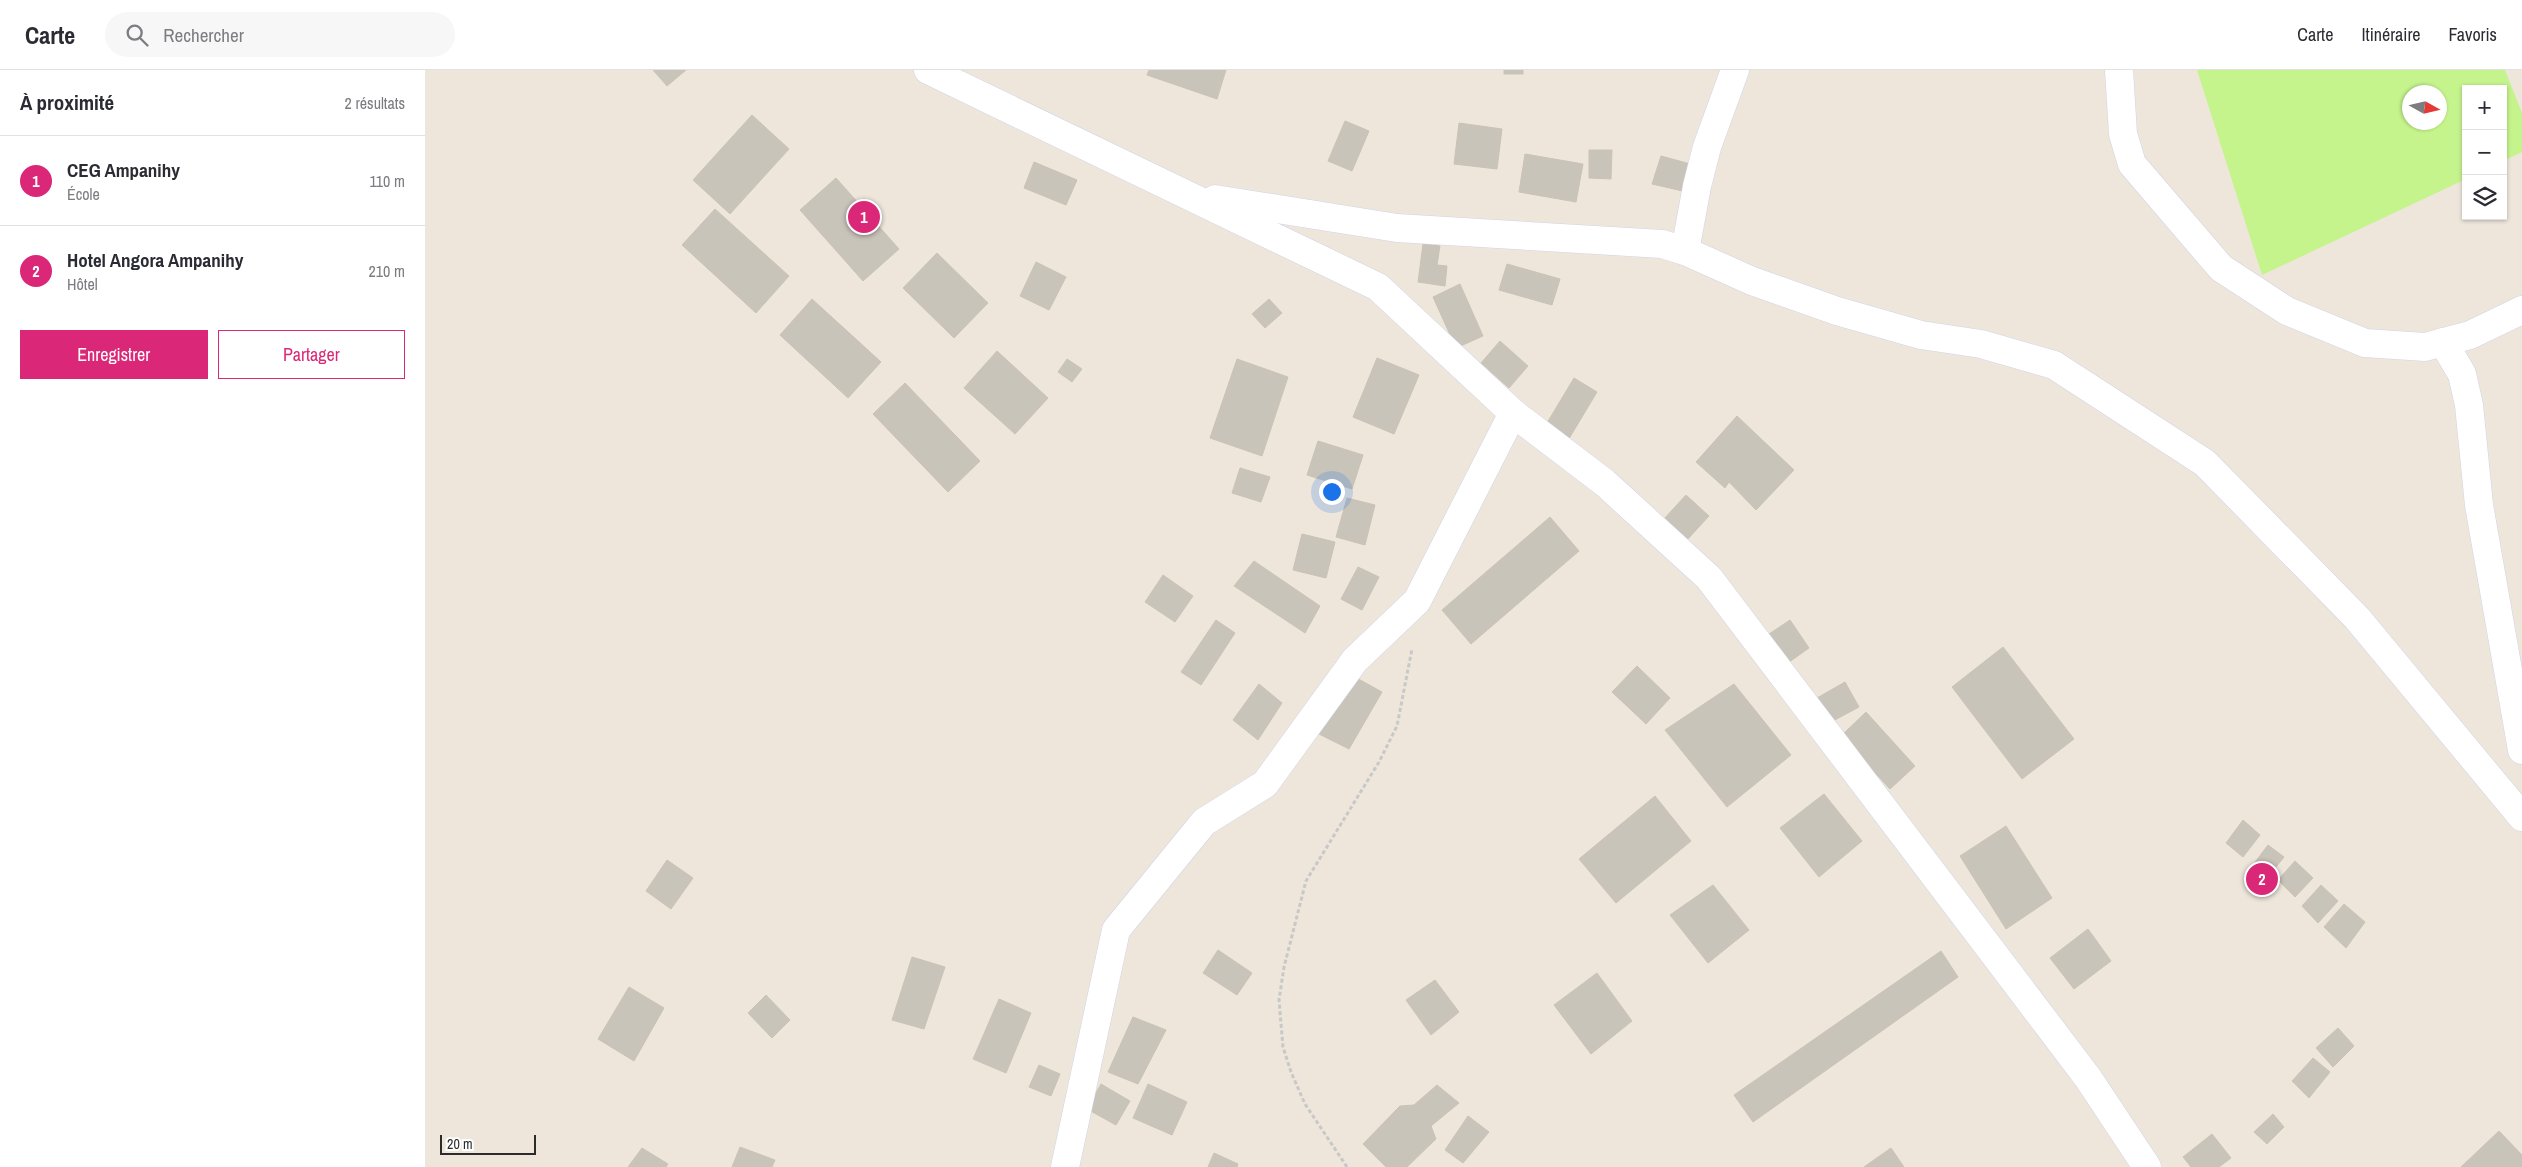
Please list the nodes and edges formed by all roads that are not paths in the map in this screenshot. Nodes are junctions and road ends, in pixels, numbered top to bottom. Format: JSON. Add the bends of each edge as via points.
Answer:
{"nodes":[{"id":1,"x":928,"y":70,"type":"edge"},
{"id":2,"x":1735,"y":70,"type":"edge"},
{"id":3,"x":2119,"y":70,"type":"edge"},
{"id":4,"x":1186,"y":194,"type":"junction"},
{"id":5,"x":1685,"y":251,"type":"junction"},
{"id":6,"x":2522,"y":310,"type":"edge"},
{"id":7,"x":2443,"y":342,"type":"junction"},
{"id":8,"x":1513,"y":413,"type":"junction"},
{"id":9,"x":2522,"y":750,"type":"edge"},
{"id":10,"x":2522,"y":817,"type":"edge"},
{"id":11,"x":1065,"y":1167,"type":"edge"},
{"id":12,"x":2147,"y":1167,"type":"edge"}],
"edges":[{"from":1,"to":4,"type":"street"},
{"from":2,"to":5,"type":"street","via":[[1707,147]]},
{"from":3,"to":7,"type":"street","via":[[2123,134],[2132,164],[2221,268],[2287,311],[2365,343],[2425,347]]},
{"from":4,"to":5,"type":"street","via":[[1397,228],[1662,244]]},
{"from":4,"to":8,"type":"street","via":[[1378,287]]},
{"from":5,"to":10,"type":"street","via":[[1752,281],[1811,302],[1921,335],[1981,344],[2054,365],[2205,462],[2357,618]]},
{"from":6,"to":7,"type":"street","via":[[2470,335]]},
{"from":7,"to":9,"type":"street","via":[[2462,374],[2469,405],[2479,506]]},
{"from":8,"to":11,"type":"street","via":[[1417,600],[1355,660],[1265,784],[1204,822],[1116,930]]},
{"from":8,"to":12,"type":"street","via":[[1605,483],[1709,578],[2088,1078]]}]}
